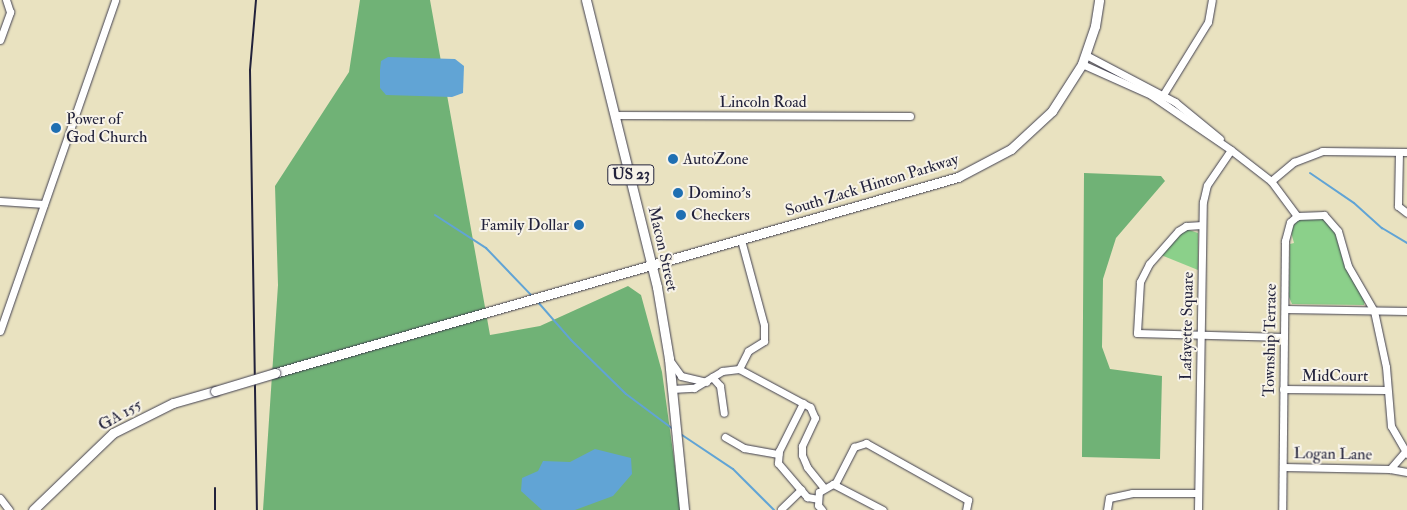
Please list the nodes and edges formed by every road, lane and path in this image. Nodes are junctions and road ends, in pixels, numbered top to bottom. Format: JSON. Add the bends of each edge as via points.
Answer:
{"nodes":[{"id":1,"x":6,"y":0,"type":"edge"},
{"id":2,"x":115,"y":0,"type":"edge"},
{"id":3,"x":586,"y":0,"type":"edge"},
{"id":4,"x":1099,"y":0,"type":"edge"},
{"id":5,"x":1212,"y":0,"type":"edge"},
{"id":6,"x":0,"y":40,"type":"edge"},
{"id":7,"x":1084,"y":60,"type":"junction"},
{"id":8,"x":1161,"y":97,"type":"junction"},
{"id":9,"x":616,"y":114,"type":"junction"},
{"id":10,"x":910,"y":116,"type":"dead end"},
{"id":11,"x":1231,"y":150,"type":"junction"},
{"id":12,"x":1399,"y":152,"type":"junction"},
{"id":13,"x":1407,"y":152,"type":"edge"},
{"id":14,"x":1271,"y":182,"type":"junction"},
{"id":15,"x":0,"y":201,"type":"edge"},
{"id":16,"x":44,"y":204,"type":"junction"},
{"id":17,"x":1407,"y":213,"type":"edge"},
{"id":18,"x":1297,"y":216,"type":"junction"},
{"id":19,"x":1202,"y":225,"type":"junction"},
{"id":20,"x":741,"y":240,"type":"junction"},
{"id":21,"x":652,"y":265,"type":"junction"},
{"id":22,"x":1284,"y":309,"type":"junction"},
{"id":23,"x":1374,"y":311,"type":"junction"},
{"id":24,"x":1407,"y":311,"type":"edge"},
{"id":25,"x":0,"y":331,"type":"edge"},
{"id":26,"x":1201,"y":335,"type":"junction"},
{"id":27,"x":1284,"y":337,"type":"junction"},
{"id":28,"x":669,"y":359,"type":"junction"},
{"id":29,"x":739,"y":368,"type":"junction"},
{"id":30,"x":710,"y":379,"type":"junction"},
{"id":31,"x":672,"y":389,"type":"junction"},
{"id":32,"x":1283,"y":390,"type":"junction"},
{"id":33,"x":1386,"y":390,"type":"junction"},
{"id":34,"x":804,"y":403,"type":"junction"},
{"id":35,"x":724,"y":413,"type":"dead end"},
{"id":36,"x":725,"y":437,"type":"dead end"},
{"id":37,"x":1406,"y":453,"type":"edge"},
{"id":38,"x":778,"y":454,"type":"junction"},
{"id":39,"x":1283,"y":467,"type":"junction"},
{"id":40,"x":1390,"y":469,"type":"junction"},
{"id":41,"x":1407,"y":472,"type":"edge"},
{"id":42,"x":835,"y":484,"type":"junction"},
{"id":43,"x":823,"y":487,"type":"junction"},
{"id":44,"x":801,"y":490,"type":"junction"},
{"id":45,"x":1198,"y":493,"type":"junction"},
{"id":46,"x":0,"y":498,"type":"edge"},
{"id":47,"x":818,"y":499,"type":"junction"},
{"id":48,"x":780,"y":509,"type":"edge"},
{"id":49,"x":9,"y":510,"type":"edge"},
{"id":50,"x":32,"y":510,"type":"edge"},
{"id":51,"x":684,"y":510,"type":"edge"},
{"id":52,"x":822,"y":510,"type":"edge"},
{"id":53,"x":882,"y":510,"type":"edge"},
{"id":54,"x":966,"y":510,"type":"edge"},
{"id":55,"x":1107,"y":510,"type":"edge"},
{"id":56,"x":1198,"y":510,"type":"edge"},
{"id":57,"x":1282,"y":510,"type":"edge"}],
"edges":[{"from":1,"to":6,"type":"street","via":[[10,12]]},
{"from":2,"to":16,"type":"street"},
{"from":3,"to":9,"type":"main road","name":"Macon Street","number":"US 23"},
{"from":4,"to":7,"type":"main road","name":"South Zack Hinton Parkway","number":"GA 155"},
{"from":5,"to":8,"type":"street","via":[[1208,22]]},
{"from":7,"to":8,"type":"street"},
{"from":7,"to":20,"type":"main road","name":"South Zack Hinton Parkway","number":"GA 155","via":[[1052,112],[998,158],[958,177]]},
{"from":8,"to":11,"type":"street","via":[[1204,124]]},
{"from":9,"to":10,"type":"street","name":"Lincoln Road"},
{"from":9,"to":21,"type":"main road","name":"Macon Street","number":"US 23"},
{"from":11,"to":14,"type":"street"},
{"from":11,"to":19,"type":"street","name":"Lafayette Square","via":[[1207,186]]},
{"from":12,"to":13,"type":"street"},
{"from":12,"to":14,"type":"street","via":[[1322,151],[1294,162]]},
{"from":12,"to":17,"type":"street","via":[[1398,206]]},
{"from":14,"to":18,"type":"street"},
{"from":15,"to":16,"type":"street"},
{"from":16,"to":25,"type":"street"},
{"from":18,"to":22,"type":"street","name":"Township Terrace","via":[[1290,222],[1285,241]]},
{"from":18,"to":23,"type":"street","via":[[1324,215],[1332,221],[1348,266]]},
{"from":19,"to":26,"type":"street","name":"Lafayette Square"},
{"from":19,"to":26,"type":"street","via":[[1186,226],[1178,231],[1149,264],[1140,282],[1136,333]]},
{"from":20,"to":21,"type":"main road","name":"South Zack Hinton Parkway","number":"GA 155"},
{"from":20,"to":29,"type":"street","via":[[764,325],[764,341],[748,351]]},
{"from":21,"to":28,"type":"main road","name":"Macon Street","number":"US 23"},
{"from":21,"to":50,"type":"main road","name":"GA 155","number":"GA 155","bridge":true,"via":[[173,403],[113,433]]},
{"from":22,"to":23,"type":"street"},
{"from":22,"to":27,"type":"street","name":"Township Terrace"},
{"from":23,"to":24,"type":"street"},
{"from":23,"to":33,"type":"street","via":[[1383,348]]},
{"from":26,"to":27,"type":"street"},
{"from":26,"to":45,"type":"street","name":"Lafayette Square"},
{"from":27,"to":32,"type":"street","name":"Township Terrace"},
{"from":28,"to":30,"type":"street","via":[[682,376]]},
{"from":28,"to":31,"type":"main road","name":"Macon Street","number":"US 23"},
{"from":29,"to":30,"type":"street","via":[[722,371]]},
{"from":29,"to":34,"type":"street"},
{"from":30,"to":31,"type":"street","via":[[694,388]]},
{"from":30,"to":35,"type":"street","via":[[720,386]]},
{"from":31,"to":51,"type":"main road","name":"Macon Street","number":"US 23"},
{"from":32,"to":33,"type":"street","name":"MidCourt"},
{"from":32,"to":39,"type":"street","name":"Township Terrace"},
{"from":33,"to":37,"type":"street","via":[[1391,426]]},
{"from":34,"to":38,"type":"street"},
{"from":34,"to":43,"type":"street","via":[[815,418],[802,454],[807,467]]},
{"from":36,"to":38,"type":"street","via":[[744,448]]},
{"from":37,"to":40,"type":"street","name":"Logan Lane"},
{"from":38,"to":44,"type":"street","via":[[778,463]]},
{"from":39,"to":40,"type":"street","name":"Logan Lane"},
{"from":39,"to":57,"type":"street","name":"Township Terrace"},
{"from":40,"to":41,"type":"street"},
{"from":42,"to":43,"type":"street"},
{"from":42,"to":53,"type":"street"},
{"from":42,"to":54,"type":"street","via":[[854,447],[866,443],[968,500]]},
{"from":43,"to":47,"type":"street"},
{"from":44,"to":47,"type":"street","via":[[807,497]]},
{"from":44,"to":48,"type":"street"},
{"from":45,"to":55,"type":"street","via":[[1132,493],[1109,498]]},
{"from":45,"to":56,"type":"street","name":"Lafayette Square"},
{"from":46,"to":49,"type":"street"},
{"from":47,"to":52,"type":"street"}]}
